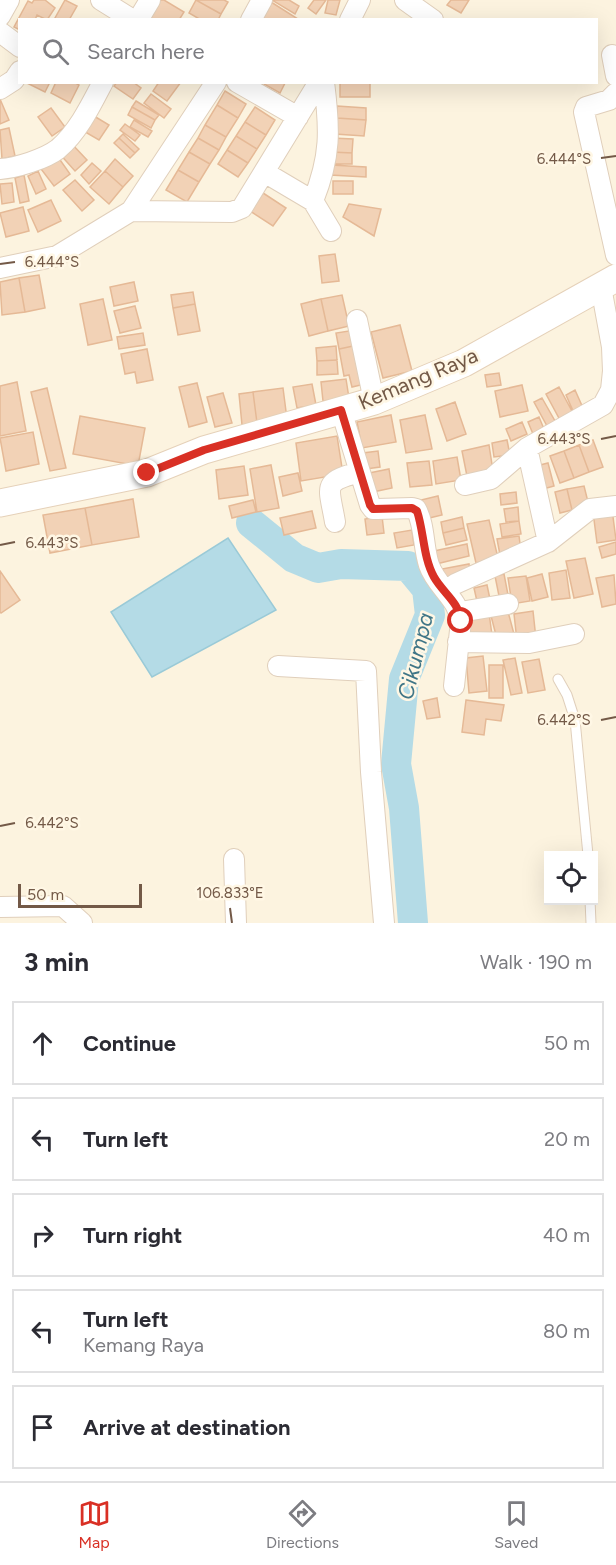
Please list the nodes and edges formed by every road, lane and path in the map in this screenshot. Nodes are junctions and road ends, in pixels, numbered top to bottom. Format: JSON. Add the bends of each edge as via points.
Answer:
{"nodes":[{"id":1,"x":9,"y":0,"type":"edge"},
{"id":2,"x":101,"y":0,"type":"edge"},
{"id":3,"x":150,"y":0,"type":"edge"},
{"id":4,"x":262,"y":0,"type":"edge"},
{"id":5,"x":360,"y":0,"type":"edge"},
{"id":6,"x":405,"y":0,"type":"edge"},
{"id":7,"x":0,"y":16,"type":"edge"},
{"id":8,"x":130,"y":18,"type":"edge"},
{"id":9,"x":139,"y":18,"type":"edge"},
{"id":10,"x":252,"y":18,"type":"edge"},
{"id":11,"x":351,"y":18,"type":"edge"},
{"id":12,"x":430,"y":18,"type":"edge"},
{"id":13,"x":0,"y":32,"type":"edge"},
{"id":14,"x":18,"y":46,"type":"edge"},
{"id":15,"x":612,"y":56,"type":"dead end"},
{"id":16,"x":18,"y":74,"type":"edge"},
{"id":17,"x":616,"y":76,"type":"edge"},
{"id":18,"x":103,"y":84,"type":"edge"},
{"id":19,"x":215,"y":84,"type":"edge"},
{"id":20,"x":240,"y":84,"type":"edge"},
{"id":21,"x":318,"y":84,"type":"edge"},
{"id":22,"x":324,"y":84,"type":"edge"},
{"id":23,"x":0,"y":89,"type":"edge"},
{"id":24,"x":616,"y":93,"type":"edge"},
{"id":25,"x":298,"y":117,"type":"junction"},
{"id":26,"x":0,"y":169,"type":"edge"},
{"id":27,"x":264,"y":172,"type":"junction"},
{"id":28,"x":313,"y":201,"type":"junction"},
{"id":29,"x":131,"y":211,"type":"junction"},
{"id":30,"x":331,"y":231,"type":"dead end"},
{"id":31,"x":616,"y":255,"type":"edge"},
{"id":32,"x":0,"y":268,"type":"edge"},
{"id":33,"x":608,"y":283,"type":"edge"},
{"id":34,"x":357,"y":320,"type":"dead end"},
{"id":35,"x":374,"y":401,"type":"junction"},
{"id":36,"x":341,"y":410,"type":"junction"},
{"id":37,"x":528,"y":448,"type":"junction"},
{"id":38,"x":360,"y":472,"type":"junction"},
{"id":39,"x":465,"y":485,"type":"dead end"},
{"id":40,"x":0,"y":503,"type":"edge"},
{"id":41,"x":616,"y":506,"type":"edge"},
{"id":42,"x":335,"y":522,"type":"dead end"},
{"id":43,"x":548,"y":542,"type":"junction"},
{"id":44,"x":455,"y":584,"type":"dead end"},
{"id":45,"x":507,"y":603,"type":"dead end"},
{"id":46,"x":460,"y":612,"type":"junction"},
{"id":47,"x":574,"y":634,"type":"dead end"},
{"id":48,"x":458,"y":642,"type":"junction"},
{"id":49,"x":278,"y":666,"type":"dead end"},
{"id":50,"x":558,"y":679,"type":"dead end"},
{"id":51,"x":454,"y":686,"type":"dead end"},
{"id":52,"x":588,"y":851,"type":"edge"},
{"id":53,"x":234,"y":859,"type":"dead end"},
{"id":54,"x":590,"y":905,"type":"edge"},
{"id":55,"x":0,"y":907,"type":"edge"},
{"id":56,"x":82,"y":923,"type":"edge"},
{"id":57,"x":236,"y":923,"type":"edge"},
{"id":58,"x":384,"y":923,"type":"edge"},
{"id":59,"x":591,"y":923,"type":"edge"}],
"edges":[{"from":1,"to":7,"type":"street"},
{"from":2,"to":8,"type":"street"},
{"from":3,"to":9,"type":"street"},
{"from":4,"to":10,"type":"street"},
{"from":5,"to":11,"type":"street"},
{"from":6,"to":12,"type":"street"},
{"from":13,"to":14,"type":"street"},
{"from":15,"to":17,"type":"street"},
{"from":16,"to":23,"type":"street"},
{"from":18,"to":26,"type":"street","via":[[57,150],[29,163]]},
{"from":19,"to":29,"type":"street"},
{"from":20,"to":25,"type":"street"},
{"from":21,"to":25,"type":"street"},
{"from":22,"to":28,"type":"street","via":[[328,158]]},
{"from":24,"to":31,"type":"street","via":[[605,102],[586,106],[584,115]]},
{"from":25,"to":27,"type":"street"},
{"from":27,"to":28,"type":"street"},
{"from":27,"to":29,"type":"street","via":[[238,210]]},
{"from":28,"to":30,"type":"street"},
{"from":29,"to":32,"type":"street","via":[[57,256]]},
{"from":33,"to":35,"type":"street","name":"Kemang Raya","via":[[464,363]]},
{"from":33,"to":37,"type":"street","via":[[611,390],[603,405]]},
{"from":34,"to":35,"type":"street"},
{"from":35,"to":36,"type":"street","name":"Kemang Raya"},
{"from":36,"to":38,"type":"street"},
{"from":36,"to":40,"type":"street","name":"Kemang Raya","via":[[204,450],[147,473]]},
{"from":37,"to":39,"type":"street","via":[[491,479]]},
{"from":37,"to":43,"type":"street"},
{"from":38,"to":42,"type":"street","via":[[333,480],[329,487]]},
{"from":38,"to":46,"type":"street","via":[[373,509],[417,511],[429,565]]},
{"from":41,"to":43,"type":"street","via":[[590,509]]},
{"from":43,"to":44,"type":"street"},
{"from":45,"to":46,"type":"street"},
{"from":46,"to":48,"type":"street"},
{"from":47,"to":48,"type":"street","via":[[529,643]]},
{"from":48,"to":51,"type":"street"},
{"from":49,"to":58,"type":"street","via":[[366,671]]},
{"from":50,"to":52,"type":"lane","via":[[575,720]]},
{"from":53,"to":57,"type":"street"},
{"from":54,"to":59,"type":"lane"},
{"from":55,"to":56,"type":"street","via":[[63,906]]}]}
